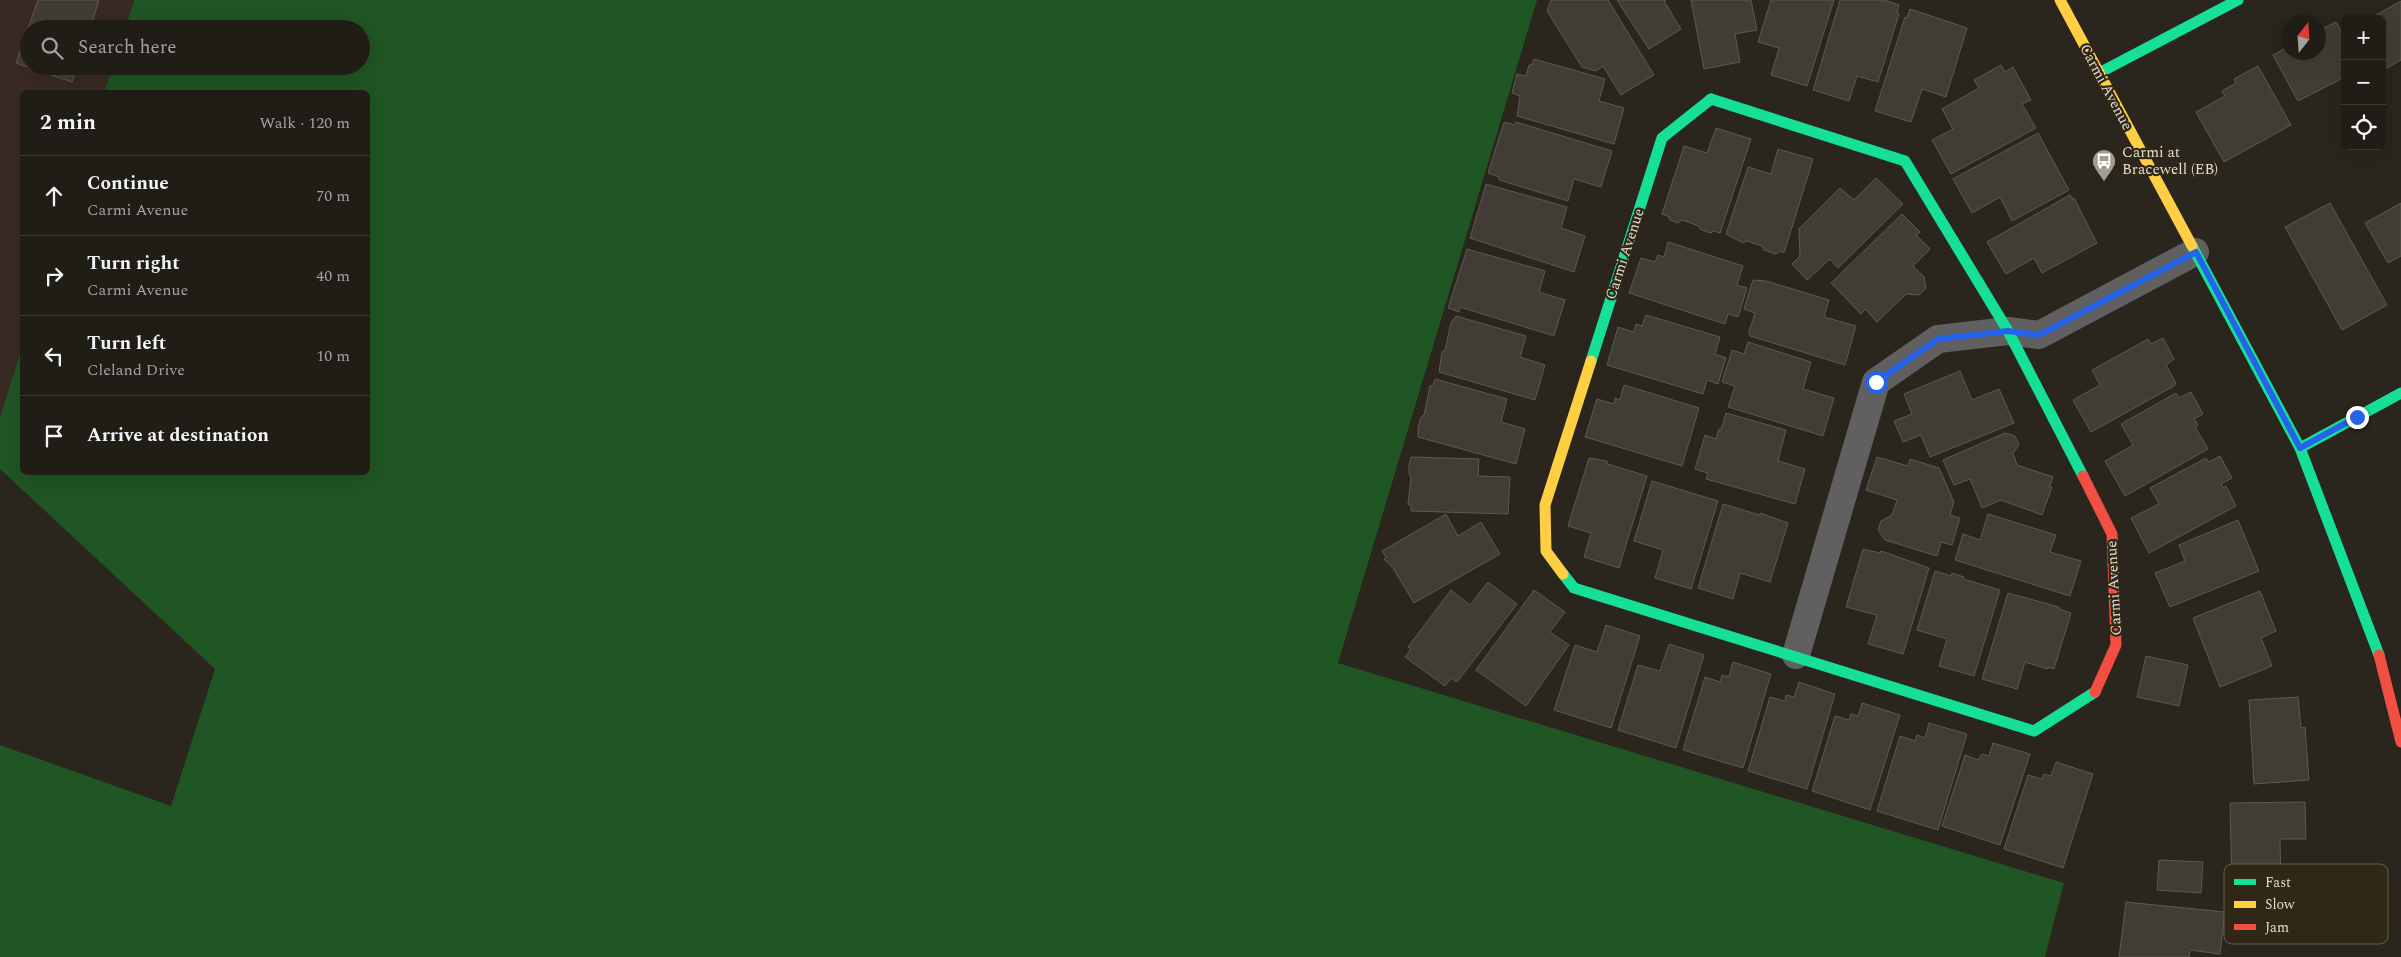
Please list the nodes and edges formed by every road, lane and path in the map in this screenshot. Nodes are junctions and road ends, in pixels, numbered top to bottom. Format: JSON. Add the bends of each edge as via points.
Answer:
{"nodes":[{"id":1,"x":2060,"y":0,"type":"edge"},
{"id":2,"x":2238,"y":0,"type":"edge"},
{"id":3,"x":2099,"y":73,"type":"junction"},
{"id":4,"x":2196,"y":252,"type":"junction"},
{"id":5,"x":2008,"y":331,"type":"junction"},
{"id":6,"x":2401,"y":393,"type":"edge"},
{"id":7,"x":2300,"y":448,"type":"junction"},
{"id":8,"x":1796,"y":655,"type":"junction"},
{"id":9,"x":2401,"y":742,"type":"edge"}],
"edges":[{"from":1,"to":3,"type":"street","name":"Carmi Avenue"},
{"from":2,"to":3,"type":"street"},
{"from":3,"to":4,"type":"street","name":"Carmi Avenue"},
{"from":4,"to":5,"type":"street","via":[[2039,335]]},
{"from":4,"to":7,"type":"street","name":"Carmi Avenue"},
{"from":5,"to":8,"type":"street","via":[[1938,339],[1876,382]]},
{"from":5,"to":8,"type":"street","name":"Carmi Avenue","via":[[2112,534],[2116,645],[2094,695],[2034,731]]},
{"from":5,"to":8,"type":"street","name":"Carmi Avenue","via":[[1905,161],[1711,98],[1662,138],[1545,505],[1546,551],[1574,588]]},
{"from":6,"to":7,"type":"street"},
{"from":7,"to":9,"type":"street","name":"Carmi Avenue","via":[[2374,639]]}]}
